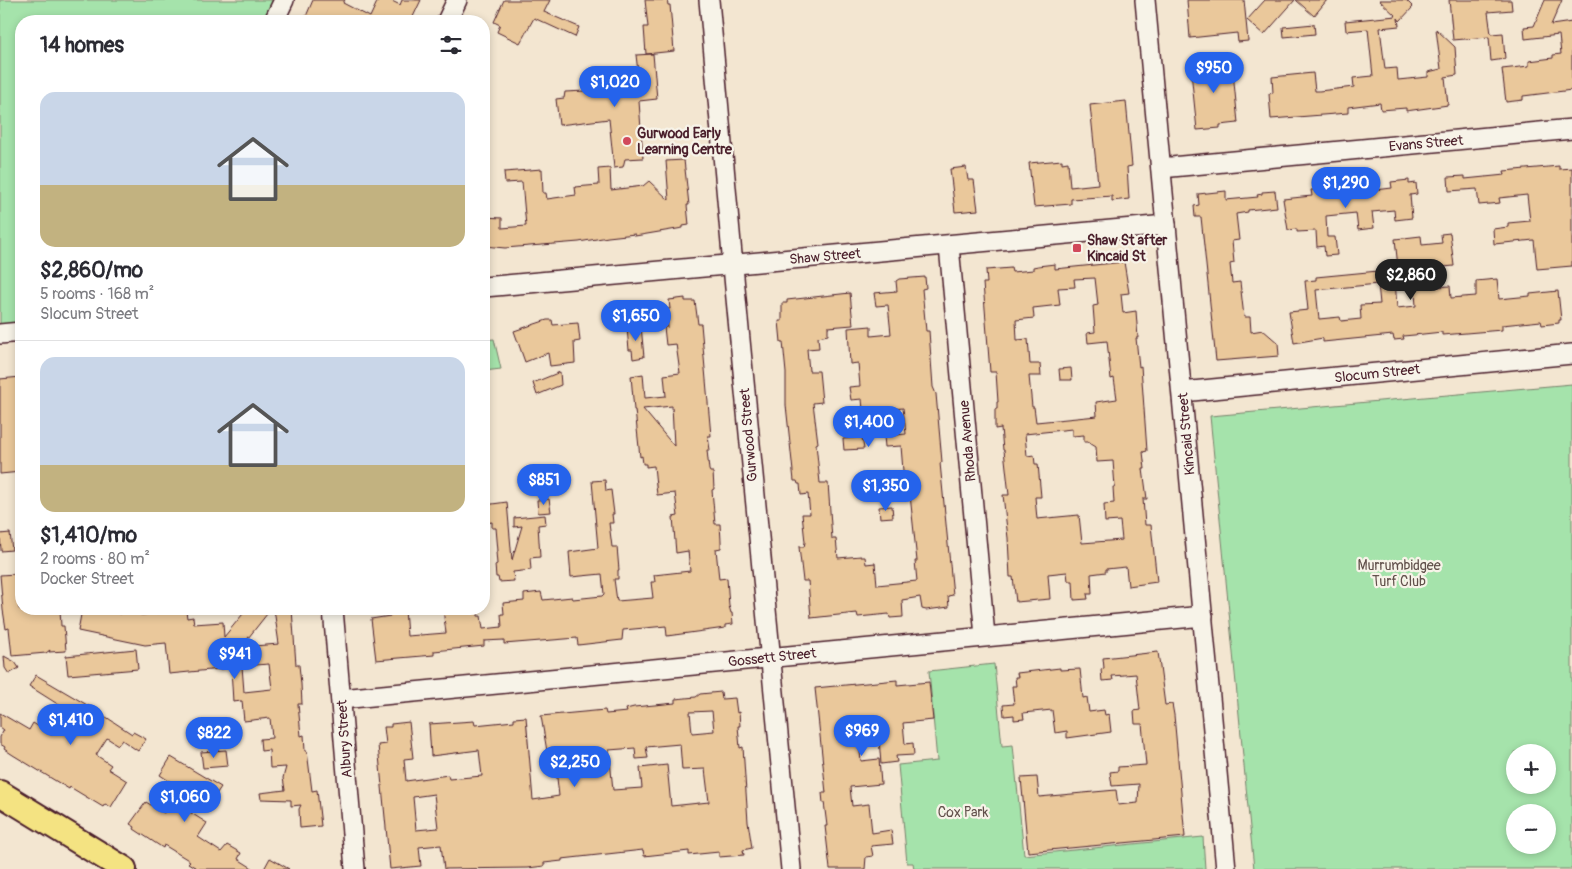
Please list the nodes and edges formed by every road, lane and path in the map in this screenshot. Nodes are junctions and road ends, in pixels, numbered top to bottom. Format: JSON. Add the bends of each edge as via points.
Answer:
{"nodes":[{"id":1,"x":284,"y":0,"type":"edge"},
{"id":2,"x":457,"y":0,"type":"edge"},
{"id":3,"x":709,"y":0,"type":"edge"},
{"id":4,"x":1145,"y":0,"type":"edge"},
{"id":5,"x":277,"y":15,"type":"edge"},
{"id":6,"x":450,"y":15,"type":"edge"},
{"id":7,"x":1572,"y":129,"type":"edge"},
{"id":8,"x":1161,"y":168,"type":"junction"},
{"id":9,"x":1166,"y":226,"type":"junction"},
{"id":10,"x":949,"y":246,"type":"junction"},
{"id":11,"x":732,"y":264,"type":"junction"},
{"id":12,"x":490,"y":286,"type":"edge"},
{"id":13,"x":15,"y":333,"type":"edge"},
{"id":14,"x":0,"y":334,"type":"edge"},
{"id":15,"x":1572,"y":354,"type":"edge"},
{"id":16,"x":1182,"y":392,"type":"junction"},
{"id":17,"x":334,"y":615,"type":"edge"},
{"id":18,"x":1203,"y":616,"type":"junction"},
{"id":19,"x":985,"y":636,"type":"junction"},
{"id":20,"x":769,"y":657,"type":"junction"},
{"id":21,"x":341,"y":699,"type":"junction"},
{"id":22,"x":0,"y":793,"type":"edge"},
{"id":23,"x":124,"y":869,"type":"edge"},
{"id":24,"x":355,"y":869,"type":"edge"},
{"id":25,"x":791,"y":869,"type":"edge"},
{"id":26,"x":1226,"y":869,"type":"edge"}],
"edges":[{"from":1,"to":5,"type":"street"},
{"from":2,"to":6,"type":"street"},
{"from":3,"to":11,"type":"street","name":"Gurwood Street"},
{"from":4,"to":8,"type":"street","name":"Kincaid Street"},
{"from":7,"to":8,"type":"street","name":"Evans Street"},
{"from":8,"to":9,"type":"street","name":"Kincaid Street"},
{"from":9,"to":10,"type":"street","name":"Shaw Street"},
{"from":9,"to":16,"type":"street","name":"Kincaid Street"},
{"from":10,"to":11,"type":"street","name":"Shaw Street"},
{"from":10,"to":19,"type":"street","name":"Rhoda Avenue"},
{"from":11,"to":12,"type":"street","name":"Shaw Street"},
{"from":11,"to":20,"type":"street","name":"Gurwood Street"},
{"from":13,"to":14,"type":"street"},
{"from":15,"to":16,"type":"street","name":"Slocum Street"},
{"from":16,"to":18,"type":"street","name":"Kincaid Street"},
{"from":17,"to":21,"type":"street","name":"Albury Street"},
{"from":18,"to":19,"type":"street","name":"Gossett Street"},
{"from":18,"to":26,"type":"street","name":"Kincaid Street"},
{"from":19,"to":20,"type":"street","name":"Gossett Street"},
{"from":20,"to":21,"type":"street","name":"Gossett Street"},
{"from":20,"to":25,"type":"street","name":"Gurwood Street"},
{"from":21,"to":24,"type":"street","name":"Albury Street"},
{"from":22,"to":23,"type":"main road"}]}
